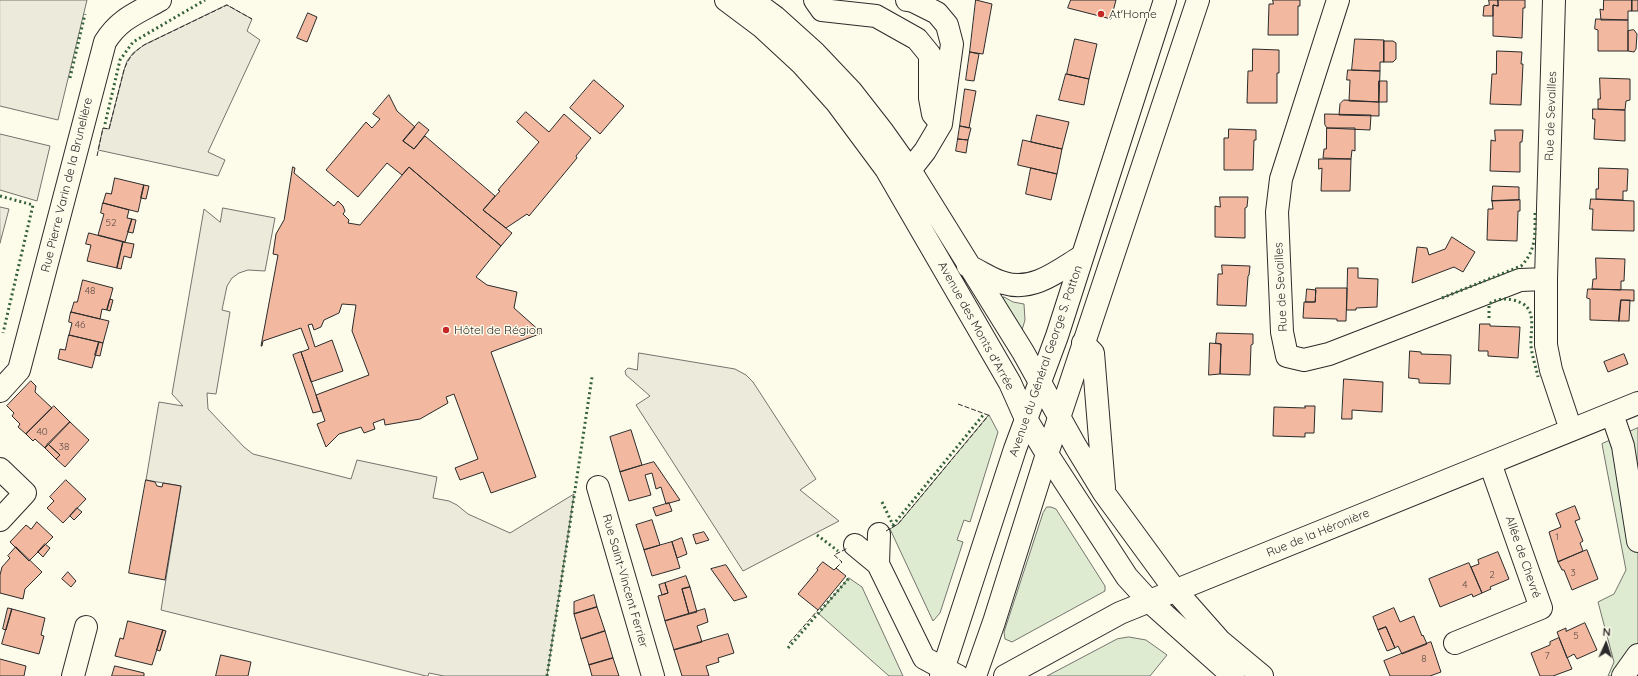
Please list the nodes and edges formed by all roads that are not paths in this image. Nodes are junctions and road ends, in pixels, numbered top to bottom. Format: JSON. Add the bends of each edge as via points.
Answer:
{"nodes":[{"id":1,"x":160,"y":0,"type":"edge"},
{"id":2,"x":726,"y":0,"type":"edge"},
{"id":3,"x":815,"y":0,"type":"edge"},
{"id":4,"x":907,"y":0,"type":"edge"},
{"id":5,"x":1165,"y":0,"type":"edge"},
{"id":6,"x":1198,"y":0,"type":"edge"},
{"id":7,"x":1338,"y":0,"type":"edge"},
{"id":8,"x":1554,"y":0,"type":"edge"},
{"id":9,"x":762,"y":2,"type":"edge"},
{"id":10,"x":941,"y":124,"type":"junction"},
{"id":11,"x":910,"y":170,"type":"junction"},
{"id":12,"x":1081,"y":257,"type":"junction"},
{"id":13,"x":968,"y":266,"type":"junction"},
{"id":14,"x":1546,"y":279,"type":"junction"},
{"id":15,"x":1083,"y":343,"type":"junction"},
{"id":16,"x":1040,"y":382,"type":"junction"},
{"id":17,"x":0,"y":391,"type":"edge"},
{"id":18,"x":1638,"y":403,"type":"edge"},
{"id":19,"x":1612,"y":414,"type":"junction"},
{"id":20,"x":1059,"y":416,"type":"junction"},
{"id":21,"x":1026,"y":419,"type":"junction"},
{"id":22,"x":1572,"y":430,"type":"junction"},
{"id":23,"x":1047,"y":454,"type":"junction"},
{"id":24,"x":1490,"y":463,"type":"junction"},
{"id":25,"x":0,"y":469,"type":"edge"},
{"id":26,"x":598,"y":487,"type":"dead end"},
{"id":27,"x":1104,"y":493,"type":"junction"},
{"id":28,"x":0,"y":520,"type":"edge"},
{"id":29,"x":879,"y":534,"type":"dead end"},
{"id":30,"x":1638,"y":541,"type":"edge"},
{"id":31,"x":855,"y":545,"type":"dead end"},
{"id":32,"x":878,"y":564,"type":"junction"},
{"id":33,"x":1175,"y":590,"type":"junction"},
{"id":34,"x":1149,"y":602,"type":"junction"},
{"id":35,"x":86,"y":627,"type":"dead end"},
{"id":36,"x":1455,"y":643,"type":"dead end"},
{"id":37,"x":1638,"y":655,"type":"edge"},
{"id":38,"x":947,"y":674,"type":"edge"},
{"id":39,"x":73,"y":676,"type":"edge"},
{"id":40,"x":653,"y":676,"type":"edge"},
{"id":41,"x":975,"y":676,"type":"edge"},
{"id":42,"x":1005,"y":676,"type":"edge"},
{"id":43,"x":1233,"y":676,"type":"edge"},
{"id":44,"x":1262,"y":676,"type":"edge"},
{"id":45,"x":1623,"y":676,"type":"edge"}],
"edges":[{"from":1,"to":17,"type":"street","name":"Rue Pierre Varin de la Brunelière","via":[[123,21],[113,29],[105,42],[19,370]]},
{"from":2,"to":21,"type":"street","name":"Avenue des Monts d'Arrée","via":[[762,27],[802,64],[837,103],[886,169],[1010,384]]},
{"from":3,"to":10,"type":"street","via":[[822,10],[876,16],[917,39],[930,56],[930,98],[933,114]]},
{"from":4,"to":10,"type":"street","via":[[937,13],[947,25],[952,44]]},
{"from":5,"to":12,"type":"street","name":"Avenue du Général George S. Patton"},
{"from":6,"to":15,"type":"street"},
{"from":7,"to":14,"type":"street","name":"Rue de Sevailles","via":[[1281,179],[1277,212],[1278,249],[1282,332],[1287,356],[1304,360],[1329,354],[1520,280]]},
{"from":8,"to":14,"type":"street","name":"Rue de Sevailles"},
{"from":9,"to":11,"type":"street","name":"Avenue des Monts d'Arrée","via":[[851,91]]},
{"from":10,"to":11,"type":"street"},
{"from":11,"to":13,"type":"street","name":"Avenue des Monts d'Arrée"},
{"from":12,"to":13,"type":"street","name":"Avenue des Monts d'Arrée","via":[[1029,285],[1005,284]]},
{"from":12,"to":16,"type":"street","name":"Avenue du Général George S. Patton"},
{"from":13,"to":16,"type":"street","name":"Avenue des Monts d'Arrée"},
{"from":14,"to":22,"type":"street","name":"Rue de Sevailles","via":[[1546,345],[1551,370]]},
{"from":15,"to":20,"type":"street"},
{"from":15,"to":27,"type":"street","via":[[1093,352]]},
{"from":16,"to":20,"type":"street","name":"Avenue des Monts d'Arrée"},
{"from":16,"to":21,"type":"street","name":"Avenue du Général George S. Patton"},
{"from":18,"to":19,"type":"street","name":"Rue de la Héronière"},
{"from":19,"to":22,"type":"street","name":"Rue de la Héronière"},
{"from":19,"to":30,"type":"street","via":[[1623,446]]},
{"from":20,"to":23,"type":"street"},
{"from":20,"to":27,"type":"street","name":"Avenue des Monts d'Arrée"},
{"from":21,"to":23,"type":"street","name":"Avenue des Monts d'Arrée"},
{"from":21,"to":38,"type":"street","name":"Avenue du Général George S. Patton"},
{"from":22,"to":24,"type":"street","name":"Rue de la Héronière"},
{"from":23,"to":34,"type":"street","name":"Avenue des Monts d'Arrée","via":[[1127,577]]},
{"from":23,"to":41,"type":"street"},
{"from":24,"to":33,"type":"street","name":"Rue de la Héronière"},
{"from":24,"to":36,"type":"street","name":"Allée de Chevré","via":[[1541,608]]},
{"from":25,"to":28,"type":"street","via":[[25,493]]},
{"from":26,"to":40,"type":"street","name":"Rue Saint-Vincent Ferrier"},
{"from":27,"to":33,"type":"street","name":"Avenue des Monts d'Arrée"},
{"from":29,"to":32,"type":"street"},
{"from":31,"to":32,"type":"street"},
{"from":32,"to":38,"type":"street","via":[[924,658]]},
{"from":33,"to":34,"type":"street","name":"Rue de la Héronière"},
{"from":33,"to":44,"type":"street","name":"Avenue des Monts d'Arrée","via":[[1220,641]]},
{"from":34,"to":42,"type":"street","name":"Rue de la Héronière","via":[[1120,613]]},
{"from":34,"to":43,"type":"street","name":"Avenue des Monts d'Arrée"},
{"from":35,"to":39,"type":"street"},
{"from":37,"to":45,"type":"street"}]}
